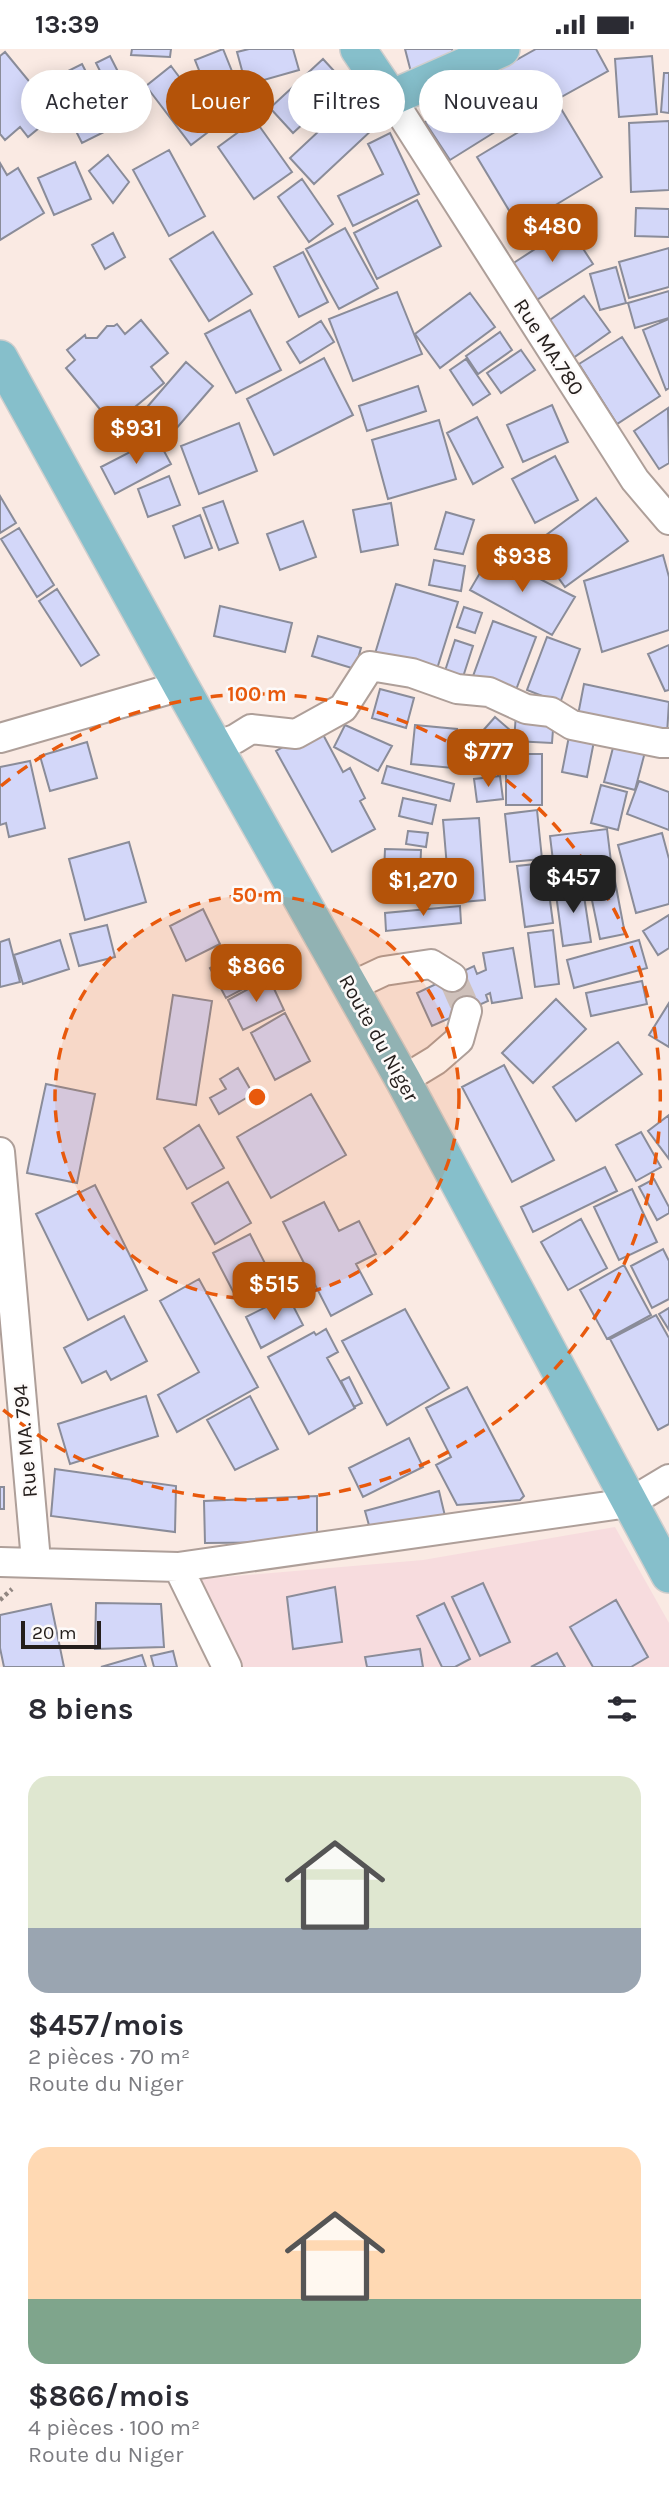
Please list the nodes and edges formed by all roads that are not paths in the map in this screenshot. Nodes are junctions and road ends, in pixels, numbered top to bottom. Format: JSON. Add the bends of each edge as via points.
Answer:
{"nodes":[{"id":1,"x":358,"y":49,"type":"edge"},
{"id":2,"x":502,"y":49,"type":"edge"},
{"id":3,"x":372,"y":70,"type":"edge"},
{"id":4,"x":405,"y":92,"type":"edge"},
{"id":5,"x":405,"y":120,"type":"edge"},
{"id":6,"x":0,"y":358,"type":"edge"},
{"id":7,"x":669,"y":520,"type":"edge"},
{"id":8,"x":181,"y":686,"type":"junction"},
{"id":9,"x":0,"y":739,"type":"edge"},
{"id":10,"x":669,"y":743,"type":"edge"},
{"id":11,"x":215,"y":746,"type":"junction"},
{"id":12,"x":452,"y":977,"type":"dead end"},
{"id":13,"x":350,"y":987,"type":"junction"},
{"id":14,"x":467,"y":1011,"type":"tunnel mouth"},
{"id":15,"x":403,"y":1080,"type":"junction"},
{"id":16,"x":0,"y":1152,"type":"edge"},
{"id":17,"x":669,"y":1479,"type":"edge"},
{"id":18,"x":629,"y":1503,"type":"junction"},
{"id":19,"x":0,"y":1562,"type":"edge"},
{"id":20,"x":33,"y":1562,"type":"junction"},
{"id":21,"x":178,"y":1567,"type":"junction"},
{"id":22,"x":669,"y":1575,"type":"edge"},
{"id":23,"x":0,"y":1579,"type":"edge"},
{"id":24,"x":227,"y":1667,"type":"edge"}],
"edges":[{"from":1,"to":3,"type":"main road"},
{"from":2,"to":4,"type":"main road"},
{"from":5,"to":7,"type":"street","name":"Rue MA.780","via":[[635,480]]},
{"from":6,"to":8,"type":"main road","name":"Route du Niger"},
{"from":8,"to":9,"type":"street"},
{"from":8,"to":11,"type":"main road","name":"Route du Niger"},
{"from":10,"to":11,"type":"street","via":[[572,725],[551,712],[526,709],[489,692],[457,689],[412,673],[370,666],[343,708],[296,734],[251,729]]},
{"from":11,"to":13,"type":"main road","name":"Route du Niger"},
{"from":12,"to":13,"type":"street","via":[[431,964],[384,971]]},
{"from":13,"to":15,"type":"main road","name":"Route du Niger"},
{"from":14,"to":15,"type":"street","via":[[459,1040]]},
{"from":15,"to":18,"type":"main road","name":"Route du Niger"},
{"from":16,"to":20,"type":"street","name":"Rue MA. 794"},
{"from":17,"to":18,"type":"street"},
{"from":18,"to":21,"type":"street"},
{"from":18,"to":22,"type":"main road","name":"Route du Niger"},
{"from":19,"to":20,"type":"street"},
{"from":20,"to":21,"type":"street"},
{"from":20,"to":23,"type":"street"},
{"from":21,"to":24,"type":"street"}]}
